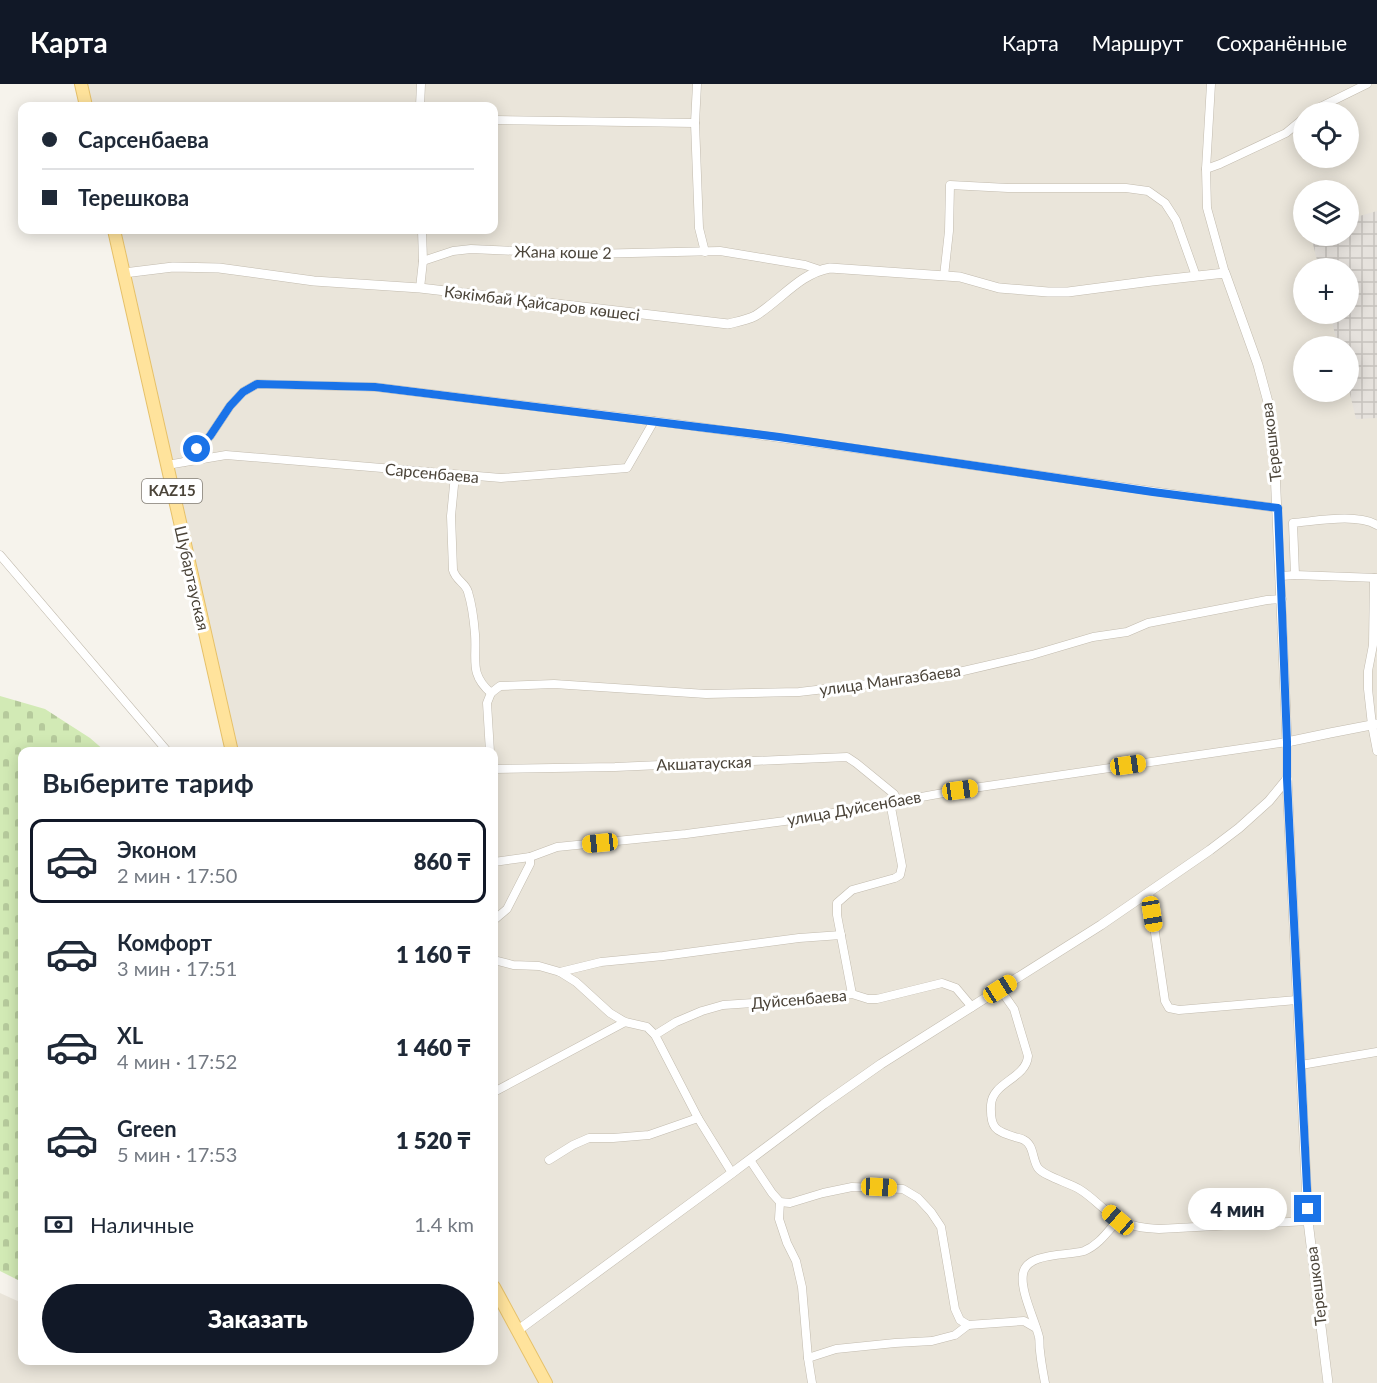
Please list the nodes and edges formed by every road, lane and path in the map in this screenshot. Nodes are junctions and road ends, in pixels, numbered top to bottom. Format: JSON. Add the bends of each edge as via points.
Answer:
{"nodes":[{"id":1,"x":81,"y":84,"type":"edge"},
{"id":2,"x":421,"y":84,"type":"edge"},
{"id":3,"x":697,"y":84,"type":"edge"},
{"id":4,"x":1211,"y":84,"type":"edge"},
{"id":5,"x":1367,"y":84,"type":"edge"},
{"id":6,"x":85,"y":102,"type":"edge"},
{"id":7,"x":420,"y":102,"type":"edge"},
{"id":8,"x":1330,"y":102,"type":"edge"},
{"id":9,"x":498,"y":120,"type":"edge"},
{"id":10,"x":695,"y":123,"type":"junction"},
{"id":11,"x":1293,"y":127,"type":"edge"},
{"id":12,"x":1206,"y":169,"type":"junction"},
{"id":13,"x":115,"y":234,"type":"edge"},
{"id":14,"x":422,"y":234,"type":"edge"},
{"id":15,"x":705,"y":252,"type":"junction"},
{"id":16,"x":423,"y":261,"type":"junction"},
{"id":17,"x":820,"y":270,"type":"junction"},
{"id":18,"x":124,"y":273,"type":"junction"},
{"id":19,"x":1225,"y":273,"type":"junction"},
{"id":20,"x":944,"y":276,"type":"junction"},
{"id":21,"x":1196,"y":276,"type":"junction"},
{"id":22,"x":420,"y":288,"type":"junction"},
{"id":23,"x":654,"y":421,"type":"junction"},
{"id":24,"x":184,"y":462,"type":"junction"},
{"id":25,"x":166,"y":465,"type":"junction"},
{"id":26,"x":455,"y":475,"type":"junction"},
{"id":27,"x":1278,"y":508,"type":"junction"},
{"id":28,"x":1377,"y":525,"type":"edge"},
{"id":29,"x":0,"y":555,"type":"edge"},
{"id":30,"x":1295,"y":575,"type":"junction"},
{"id":31,"x":1281,"y":576,"type":"junction"},
{"id":32,"x":1375,"y":578,"type":"edge"},
{"id":33,"x":1282,"y":599,"type":"junction"},
{"id":34,"x":491,"y":693,"type":"junction"},
{"id":35,"x":1375,"y":725,"type":"edge"},
{"id":36,"x":1287,"y":742,"type":"junction"},
{"id":37,"x":164,"y":747,"type":"edge"},
{"id":38,"x":231,"y":747,"type":"edge"},
{"id":39,"x":490,"y":747,"type":"edge"},
{"id":40,"x":1377,"y":751,"type":"edge"},
{"id":41,"x":498,"y":769,"type":"edge"},
{"id":42,"x":1287,"y":779,"type":"junction"},
{"id":43,"x":894,"y":801,"type":"junction"},
{"id":44,"x":530,"y":857,"type":"junction"},
{"id":45,"x":498,"y":861,"type":"edge"},
{"id":46,"x":1149,"y":892,"type":"junction"},
{"id":47,"x":498,"y":917,"type":"edge"},
{"id":48,"x":841,"y":935,"type":"junction"},
{"id":49,"x":498,"y":961,"type":"edge"},
{"id":50,"x":560,"y":972,"type":"junction"},
{"id":51,"x":1000,"y":989,"type":"junction"},
{"id":52,"x":852,"y":994,"type":"junction"},
{"id":53,"x":1297,"y":1000,"type":"junction"},
{"id":54,"x":972,"y":1007,"type":"junction"},
{"id":55,"x":625,"y":1022,"type":"junction"},
{"id":56,"x":655,"y":1035,"type":"junction"},
{"id":57,"x":1377,"y":1052,"type":"edge"},
{"id":58,"x":1301,"y":1065,"type":"junction"},
{"id":59,"x":498,"y":1090,"type":"edge"},
{"id":60,"x":698,"y":1118,"type":"junction"},
{"id":61,"x":549,"y":1160,"type":"dead end"},
{"id":62,"x":750,"y":1160,"type":"junction"},
{"id":63,"x":732,"y":1173,"type":"junction"},
{"id":64,"x":780,"y":1202,"type":"junction"},
{"id":65,"x":1118,"y":1220,"type":"junction"},
{"id":66,"x":1308,"y":1221,"type":"junction"},
{"id":67,"x":498,"y":1295,"type":"edge"},
{"id":68,"x":968,"y":1325,"type":"junction"},
{"id":69,"x":1036,"y":1328,"type":"junction"},
{"id":70,"x":517,"y":1331,"type":"junction"},
{"id":71,"x":808,"y":1358,"type":"junction"},
{"id":72,"x":546,"y":1383,"type":"edge"},
{"id":73,"x":812,"y":1383,"type":"edge"},
{"id":74,"x":1045,"y":1383,"type":"edge"},
{"id":75,"x":1328,"y":1383,"type":"edge"}],
"edges":[{"from":1,"to":6,"type":"main road"},
{"from":2,"to":7,"type":"street"},
{"from":3,"to":10,"type":"street"},
{"from":4,"to":12,"type":"street","name":"Терешкова"},
{"from":5,"to":8,"type":"street"},
{"from":9,"to":10,"type":"street"},
{"from":10,"to":15,"type":"street","via":[[699,228]]},
{"from":11,"to":12,"type":"street"},
{"from":12,"to":19,"type":"street","name":"Терешкова","via":[[1207,208]]},
{"from":13,"to":18,"type":"main road","name":"Шубартауская","number":"KAZ15"},
{"from":14,"to":16,"type":"street"},
{"from":15,"to":16,"type":"street","name":"Жана коше 2","via":[[588,254],[471,249]]},
{"from":15,"to":17,"type":"street","name":"Жана коше 2","via":[[720,251]]},
{"from":16,"to":22,"type":"street"},
{"from":17,"to":20,"type":"street"},
{"from":17,"to":22,"type":"street","name":"Кәкімбай Қайсаров көшесі","via":[[754,316],[728,324]]},
{"from":18,"to":22,"type":"street","name":"Кәкімбай Қайсаров көшесі","via":[[173,267],[219,268],[314,281]]},
{"from":18,"to":25,"type":"main road","name":"Шубартауская","number":"KAZ15"},
{"from":19,"to":21,"type":"street"},
{"from":19,"to":27,"type":"street","name":"Терешкова","via":[[1268,402]]},
{"from":20,"to":21,"type":"street","via":[[999,288],[1068,292]]},
{"from":20,"to":21,"type":"street","via":[[950,185],[1149,191],[1165,203],[1176,220]]},
{"from":23,"to":24,"type":"street","via":[[375,387],[257,384],[243,392],[210,436]]},
{"from":23,"to":26,"type":"street","name":"Сарсенбаева","via":[[627,468],[501,478]]},
{"from":23,"to":27,"type":"street"},
{"from":24,"to":25,"type":"street","name":"Сарсенбаева"},
{"from":24,"to":26,"type":"street","name":"Сарсенбаева","via":[[226,455]]},
{"from":25,"to":38,"type":"main road","name":"Шубартауская","number":"KAZ15"},
{"from":26,"to":34,"type":"street","via":[[453,570],[469,595],[475,670]]},
{"from":27,"to":31,"type":"street","name":"Терешкова"},
{"from":28,"to":30,"type":"street","via":[[1348,519],[1293,523]]},
{"from":29,"to":37,"type":"street"},
{"from":30,"to":31,"type":"street"},
{"from":30,"to":32,"type":"street"},
{"from":31,"to":33,"type":"street","name":"Терешкова"},
{"from":32,"to":35,"type":"street","via":[[1373,645],[1368,671]]},
{"from":33,"to":34,"type":"street","name":"улица Мангазбаева","via":[[1148,623],[1127,632],[1093,637],[959,672],[868,684],[799,692],[705,694],[554,684],[500,686]]},
{"from":33,"to":36,"type":"street","name":"Терешкова"},
{"from":34,"to":39,"type":"street","via":[[487,703]]},
{"from":35,"to":36,"type":"street"},
{"from":35,"to":40,"type":"street"},
{"from":36,"to":42,"type":"street","name":"Терешкова"},
{"from":36,"to":43,"type":"street","name":"улица Дуйсенбаев"},
{"from":41,"to":43,"type":"street","name":"Акшатауская","via":[[847,757],[894,794]]},
{"from":42,"to":46,"type":"street","via":[[1239,828]]},
{"from":42,"to":53,"type":"street","name":"Терешкова"},
{"from":43,"to":44,"type":"street","name":"улица Дуйсенбаев","via":[[800,819],[557,847]]},
{"from":43,"to":48,"type":"street","via":[[900,875],[852,890],[837,903]]},
{"from":44,"to":45,"type":"street","name":"улица Дуйсенбаев"},
{"from":44,"to":47,"type":"street","via":[[507,909]]},
{"from":46,"to":51,"type":"street"},
{"from":46,"to":53,"type":"street","via":[[1169,1008]]},
{"from":48,"to":50,"type":"street","via":[[601,962]]},
{"from":48,"to":52,"type":"street"},
{"from":49,"to":50,"type":"street"},
{"from":50,"to":55,"type":"street"},
{"from":51,"to":54,"type":"street"},
{"from":51,"to":65,"type":"street","via":[[1014,1009],[1028,1056],[1027,1064],[994,1092],[994,1128],[1025,1140],[1045,1174],[1081,1190]]},
{"from":52,"to":54,"type":"street","name":"Дуйсенбаева","via":[[877,999],[942,983],[956,987]]},
{"from":52,"to":56,"type":"street","name":"Дуйсенбаева","via":[[723,1005],[676,1022]]},
{"from":53,"to":58,"type":"street","name":"Терешкова"},
{"from":54,"to":62,"type":"street","via":[[881,1064]]},
{"from":55,"to":56,"type":"street","via":[[647,1027]]},
{"from":55,"to":59,"type":"street"},
{"from":56,"to":60,"type":"street"},
{"from":57,"to":58,"type":"street"},
{"from":58,"to":66,"type":"street","name":"Терешкова"},
{"from":60,"to":61,"type":"street","via":[[649,1134],[590,1138]]},
{"from":60,"to":63,"type":"street"},
{"from":62,"to":63,"type":"street"},
{"from":62,"to":64,"type":"street"},
{"from":63,"to":70,"type":"street"},
{"from":64,"to":68,"type":"street","via":[[790,1203],[852,1187],[903,1189],[918,1198],[941,1227],[955,1309],[960,1320]]},
{"from":64,"to":71,"type":"street","via":[[779,1219],[802,1287]]},
{"from":65,"to":66,"type":"street","via":[[1140,1228],[1159,1229]]},
{"from":65,"to":69,"type":"street","via":[[1098,1243],[1084,1251],[1046,1257],[1027,1265],[1024,1286]]},
{"from":66,"to":75,"type":"street","name":"Терешкова"},
{"from":67,"to":70,"type":"main road"},
{"from":68,"to":69,"type":"street","via":[[1024,1321]]},
{"from":68,"to":71,"type":"street","via":[[955,1335],[932,1341],[836,1348]]},
{"from":69,"to":74,"type":"street"},
{"from":70,"to":72,"type":"main road"},
{"from":71,"to":73,"type":"street"}]}
